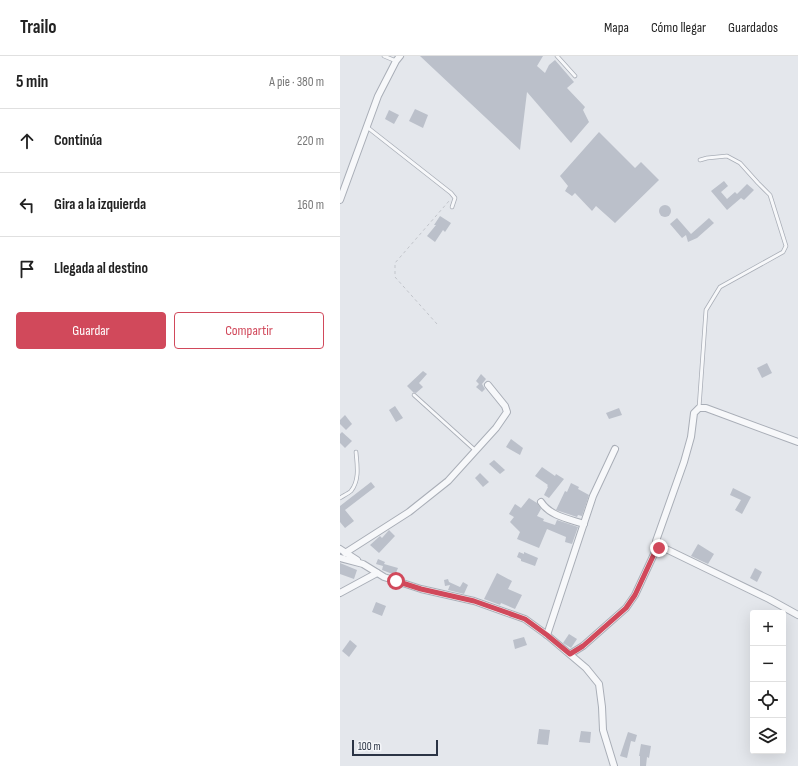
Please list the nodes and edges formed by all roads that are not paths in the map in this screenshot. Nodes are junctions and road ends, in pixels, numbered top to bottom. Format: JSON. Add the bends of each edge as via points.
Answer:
{"nodes":[{"id":1,"x":384,"y":56,"type":"edge"},
{"id":2,"x":558,"y":56,"type":"edge"},
{"id":3,"x":398,"y":58,"type":"edge"},
{"id":4,"x":576,"y":76,"type":"dead end"},
{"id":5,"x":367,"y":127,"type":"junction"},
{"id":6,"x":700,"y":160,"type":"dead end"},
{"id":7,"x":340,"y":200,"type":"edge"},
{"id":8,"x":452,"y":207,"type":"dead end"},
{"id":9,"x":488,"y":385,"type":"dead end"},
{"id":10,"x":414,"y":395,"type":"dead end"},
{"id":11,"x":699,"y":408,"type":"junction"},
{"id":12,"x":798,"y":442,"type":"edge"},
{"id":13,"x":615,"y":449,"type":"dead end"},
{"id":14,"x":476,"y":451,"type":"junction"},
{"id":15,"x":356,"y":452,"type":"dead end"},
{"id":16,"x":340,"y":498,"type":"edge"},
{"id":17,"x":541,"y":502,"type":"dead end"},
{"id":18,"x":584,"y":524,"type":"junction"},
{"id":19,"x":340,"y":549,"type":"edge"},
{"id":20,"x":655,"y":552,"type":"junction"},
{"id":21,"x":346,"y":554,"type":"junction"},
{"id":22,"x":340,"y":558,"type":"edge"},
{"id":23,"x":363,"y":564,"type":"junction"},
{"id":24,"x":377,"y":574,"type":"junction"},
{"id":25,"x":340,"y":593,"type":"edge"},
{"id":26,"x":798,"y":615,"type":"edge"},
{"id":27,"x":547,"y":635,"type":"junction"},
{"id":28,"x":570,"y":654,"type":"junction"},
{"id":29,"x":614,"y":766,"type":"edge"}],
"edges":[{"from":1,"to":3,"type":"lane"},
{"from":2,"to":4,"type":"lane"},
{"from":3,"to":5,"type":"street","via":[[378,96]]},
{"from":5,"to":7,"type":"street"},
{"from":5,"to":8,"type":"lane","via":[[451,193],[455,198]]},
{"from":6,"to":11,"type":"lane","via":[[727,156],[740,163],[770,195],[786,246],[783,252],[720,287],[706,310]]},
{"from":9,"to":14,"type":"street","via":[[507,412]]},
{"from":10,"to":14,"type":"lane"},
{"from":11,"to":12,"type":"street","via":[[706,408]]},
{"from":11,"to":20,"type":"street","via":[[694,413],[689,444],[656,541]]},
{"from":13,"to":18,"type":"street","via":[[593,496]]},
{"from":14,"to":21,"type":"street","via":[[448,481],[409,512]]},
{"from":15,"to":16,"type":"lane","via":[[357,477],[351,491]]},
{"from":17,"to":18,"type":"street","via":[[551,513]]},
{"from":18,"to":27,"type":"street"},
{"from":19,"to":21,"type":"street"},
{"from":20,"to":26,"type":"street","via":[[659,548],[664,548]]},
{"from":20,"to":28,"type":"street","via":[[635,595],[626,608],[583,646]]},
{"from":21,"to":23,"type":"street"},
{"from":22,"to":23,"type":"street"},
{"from":23,"to":24,"type":"street"},
{"from":24,"to":25,"type":"street"},
{"from":24,"to":27,"type":"street","via":[[421,589],[474,601],[525,619]]},
{"from":27,"to":28,"type":"street"},
{"from":28,"to":29,"type":"street","via":[[586,668],[598,684],[603,730]]}]}
